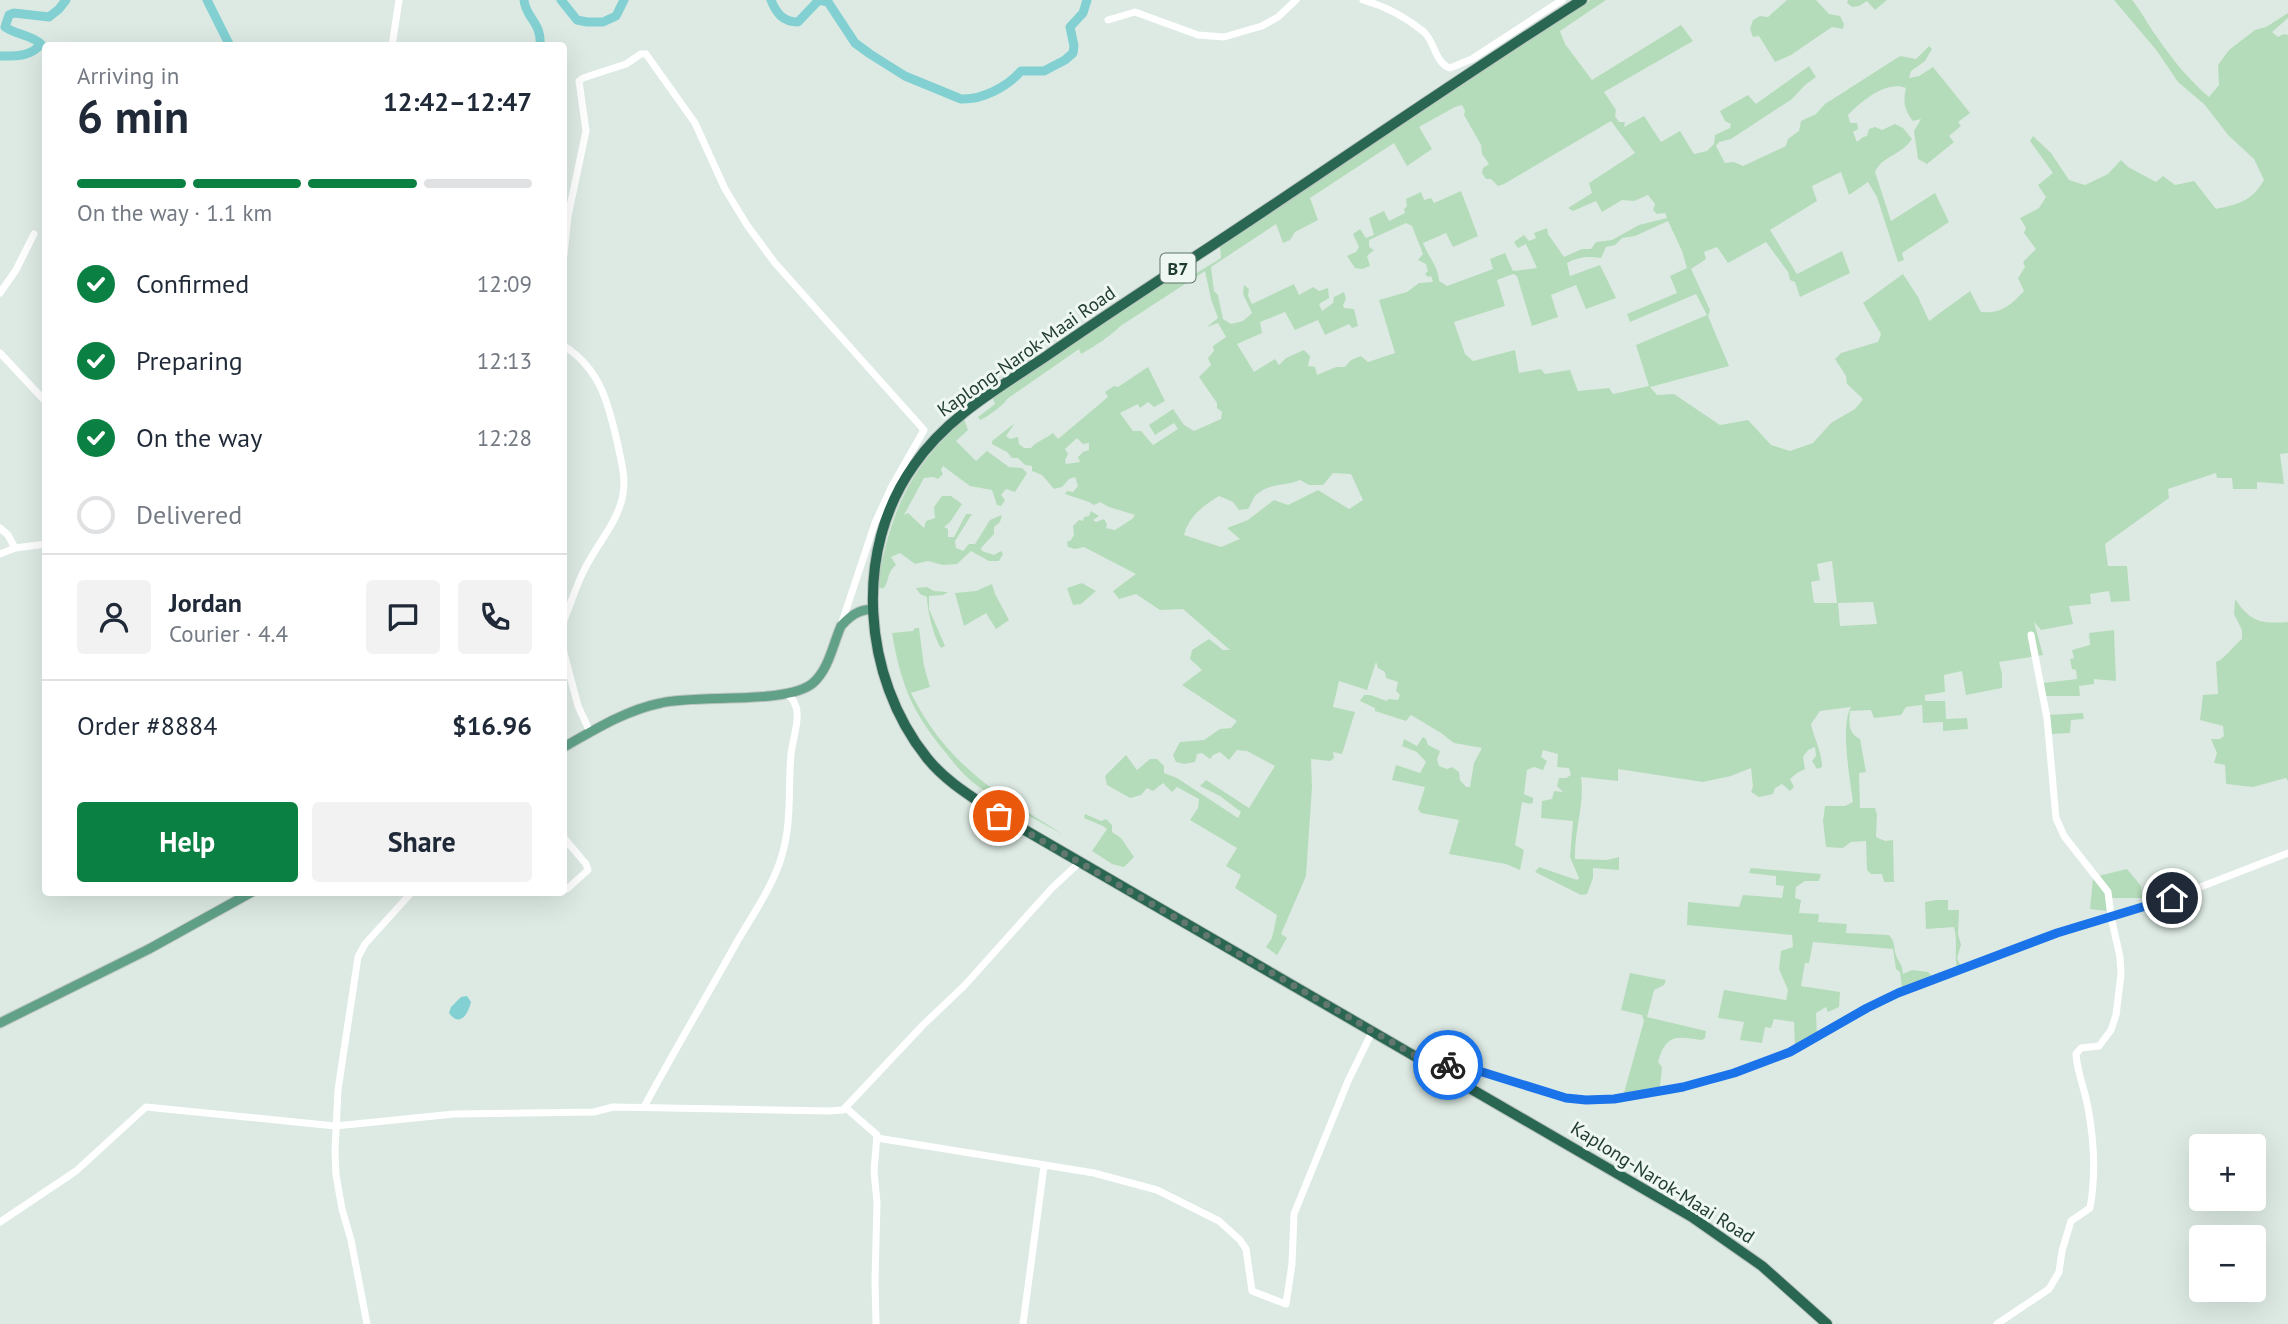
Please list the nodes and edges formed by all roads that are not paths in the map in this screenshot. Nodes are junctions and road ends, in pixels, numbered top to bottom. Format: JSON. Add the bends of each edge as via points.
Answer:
{"nodes":[{"id":1,"x":399,"y":0,"type":"edge"},
{"id":2,"x":1296,"y":0,"type":"edge"},
{"id":3,"x":1363,"y":0,"type":"edge"},
{"id":4,"x":1562,"y":0,"type":"edge"},
{"id":5,"x":1582,"y":0,"type":"edge"},
{"id":6,"x":1108,"y":20,"type":"dead end"},
{"id":7,"x":393,"y":42,"type":"edge"},
{"id":8,"x":567,"y":226,"type":"edge"},
{"id":9,"x":34,"y":234,"type":"dead end"},
{"id":10,"x":0,"y":293,"type":"edge"},
{"id":11,"x":567,"y":348,"type":"edge"},
{"id":12,"x":0,"y":353,"type":"edge"},
{"id":13,"x":42,"y":398,"type":"edge"},
{"id":14,"x":0,"y":528,"type":"edge"},
{"id":15,"x":42,"y":545,"type":"edge"},
{"id":16,"x":15,"y":548,"type":"junction"},
{"id":17,"x":0,"y":554,"type":"edge"},
{"id":18,"x":872,"y":609,"type":"junction"},
{"id":19,"x":567,"y":613,"type":"edge"},
{"id":20,"x":841,"y":626,"type":"junction"},
{"id":21,"x":2031,"y":635,"type":"dead end"},
{"id":22,"x":567,"y":664,"type":"edge"},
{"id":23,"x":787,"y":694,"type":"junction"},
{"id":24,"x":590,"y":732,"type":"junction"},
{"id":25,"x":567,"y":745,"type":"edge"},
{"id":26,"x":567,"y":842,"type":"edge"},
{"id":27,"x":2288,"y":853,"type":"edge"},
{"id":28,"x":1080,"y":862,"type":"junction"},
{"id":29,"x":567,"y":889,"type":"dead end"},
{"id":30,"x":245,"y":896,"type":"edge"},
{"id":31,"x":407,"y":896,"type":"edge"},
{"id":32,"x":2111,"y":917,"type":"junction"},
{"id":33,"x":0,"y":1023,"type":"edge"},
{"id":34,"x":1372,"y":1032,"type":"junction"},
{"id":35,"x":1437,"y":1068,"type":"junction"},
{"id":36,"x":644,"y":1107,"type":"junction"},
{"id":37,"x":846,"y":1108,"type":"junction"},
{"id":38,"x":335,"y":1126,"type":"junction"},
{"id":39,"x":877,"y":1138,"type":"junction"},
{"id":40,"x":1044,"y":1166,"type":"junction"},
{"id":41,"x":0,"y":1222,"type":"edge"},
{"id":42,"x":367,"y":1324,"type":"edge"},
{"id":43,"x":876,"y":1324,"type":"edge"},
{"id":44,"x":1023,"y":1324,"type":"edge"},
{"id":45,"x":1827,"y":1324,"type":"edge"},
{"id":46,"x":1997,"y":1324,"type":"edge"}],
"edges":[{"from":1,"to":7,"type":"street"},
{"from":2,"to":6,"type":"street","via":[[1262,26],[1224,37],[1198,36],[1135,12]]},
{"from":3,"to":4,"type":"street","via":[[1423,31],[1441,62],[1450,68],[1472,59]]},
{"from":5,"to":18,"type":"highway","name":"Kaplong-Narok-Maai Road","number":"B7","via":[[960,415],[923,452],[893,502],[874,566]]},
{"from":8,"to":20,"type":"street","via":[[586,131],[579,81],[645,53],[695,123],[725,189],[775,263],[924,429],[876,523]]},
{"from":9,"to":10,"type":"street"},
{"from":11,"to":19,"type":"street","via":[[593,373],[607,398],[624,479],[615,518],[589,561]]},
{"from":12,"to":13,"type":"street"},
{"from":14,"to":16,"type":"street"},
{"from":15,"to":16,"type":"street"},
{"from":16,"to":17,"type":"street"},
{"from":18,"to":20,"type":"main road","via":[[854,614]]},
{"from":18,"to":28,"type":"highway","name":"Kaplong-Narok-Maai Road","number":"B7","via":[[885,677],[926,757],[999,816]]},
{"from":20,"to":23,"type":"main road","via":[[820,675],[807,687]]},
{"from":21,"to":32,"type":"street","via":[[2047,718],[2056,818],[2064,836],[2106,888]]},
{"from":22,"to":24,"type":"street"},
{"from":23,"to":24,"type":"main road","via":[[672,700],[648,705]]},
{"from":23,"to":36,"type":"street","via":[[796,702],[797,715],[782,856]]},
{"from":24,"to":25,"type":"main road"},
{"from":26,"to":29,"type":"street","via":[[588,870]]},
{"from":27,"to":32,"type":"street"},
{"from":28,"to":34,"type":"highway","name":"Kaplong-Narok-Maai Road","number":"B7"},
{"from":28,"to":37,"type":"street"},
{"from":30,"to":33,"type":"main road"},
{"from":31,"to":38,"type":"street","via":[[358,957]]},
{"from":32,"to":35,"type":"street","via":[[1898,993],[1790,1052],[1683,1087],[1586,1100],[1455,1064]]},
{"from":32,"to":46,"type":"street","via":[[2121,974],[2116,1015],[2101,1045],[2081,1048],[2076,1054],[2092,1147],[2090,1208],[2071,1221],[2059,1272],[2049,1289]]},
{"from":34,"to":35,"type":"highway","name":"Kaplong-Narok-Maai Road","number":"B7"},
{"from":34,"to":40,"type":"street","via":[[1294,1214],[1286,1304],[1252,1291],[1247,1249],[1219,1221],[1157,1189]]},
{"from":35,"to":45,"type":"highway","name":"Kaplong-Narok-Maai Road","number":"B7","via":[[1692,1217],[1762,1266]]},
{"from":36,"to":37,"type":"street"},
{"from":36,"to":38,"type":"street","via":[[454,1114]]},
{"from":37,"to":39,"type":"street","via":[[872,1128]]},
{"from":38,"to":41,"type":"street","via":[[146,1107],[76,1171]]},
{"from":38,"to":42,"type":"street","via":[[336,1175]]},
{"from":39,"to":40,"type":"street"},
{"from":39,"to":43,"type":"street"},
{"from":40,"to":44,"type":"street"}]}
